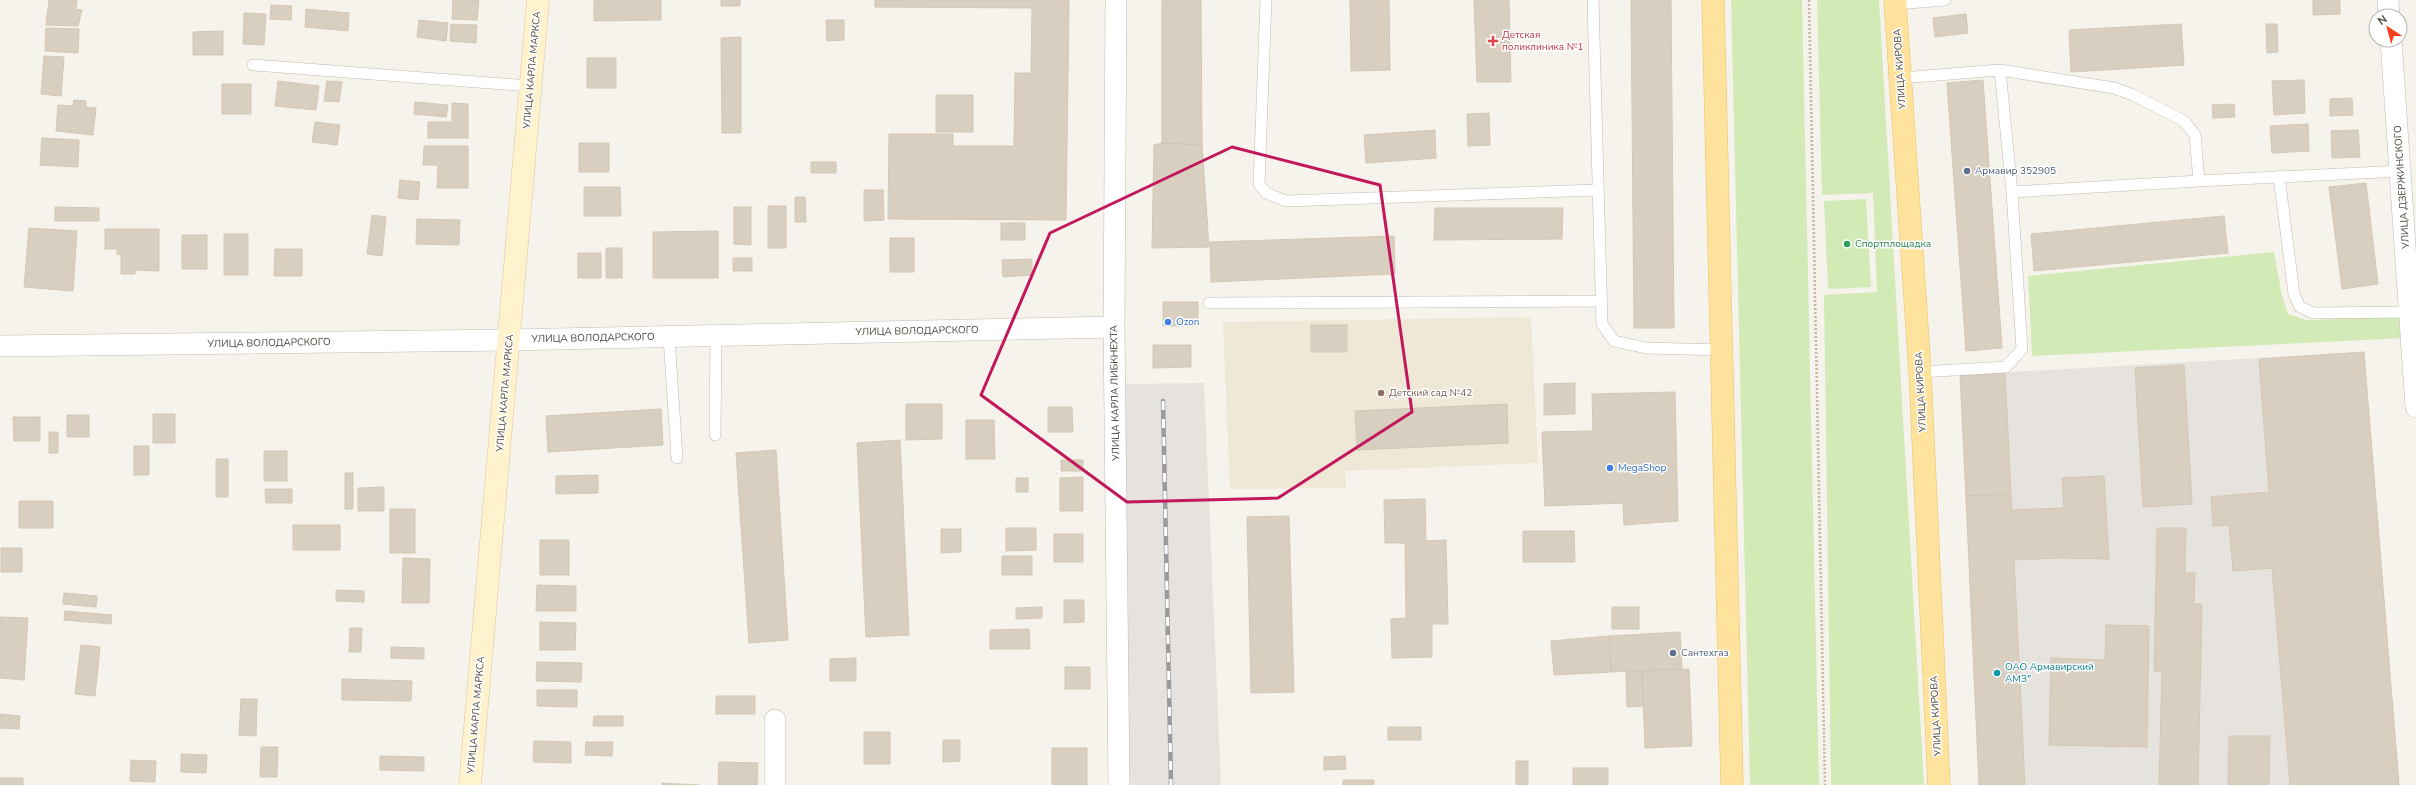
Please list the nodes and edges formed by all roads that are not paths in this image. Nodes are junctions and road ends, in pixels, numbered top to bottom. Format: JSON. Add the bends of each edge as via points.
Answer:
{"nodes":[{"id":1,"x":538,"y":0,"type":"edge"},
{"id":2,"x":1116,"y":0,"type":"edge"},
{"id":3,"x":1266,"y":0,"type":"edge"},
{"id":4,"x":1593,"y":0,"type":"edge"},
{"id":5,"x":1713,"y":0,"type":"edge"},
{"id":6,"x":1945,"y":0,"type":"edge"},
{"id":7,"x":1895,"y":2,"type":"edge"},
{"id":8,"x":2392,"y":48,"type":"edge"},
{"id":9,"x":253,"y":65,"type":"dead end"},
{"id":10,"x":2000,"y":70,"type":"junction"},
{"id":11,"x":1901,"y":78,"type":"junction"},
{"id":12,"x":530,"y":86,"type":"junction"},
{"id":13,"x":2401,"y":171,"type":"junction"},
{"id":14,"x":2279,"y":176,"type":"junction"},
{"id":15,"x":2199,"y":182,"type":"junction"},
{"id":16,"x":1598,"y":190,"type":"junction"},
{"id":17,"x":2012,"y":192,"type":"junction"},
{"id":18,"x":1601,"y":302,"type":"junction"},
{"id":19,"x":1209,"y":303,"type":"dead end"},
{"id":20,"x":2413,"y":312,"type":"edge"},
{"id":21,"x":1114,"y":327,"type":"junction"},
{"id":22,"x":716,"y":336,"type":"junction"},
{"id":23,"x":669,"y":337,"type":"junction"},
{"id":24,"x":509,"y":340,"type":"junction"},
{"id":25,"x":0,"y":346,"type":"edge"},
{"id":26,"x":1722,"y":350,"type":"junction"},
{"id":27,"x":1920,"y":372,"type":"junction"},
{"id":28,"x":2416,"y":407,"type":"edge"},
{"id":29,"x":715,"y":435,"type":"dead end"},
{"id":30,"x":677,"y":458,"type":"dead end"},
{"id":31,"x":775,"y":720,"type":"dead end"},
{"id":32,"x":470,"y":785,"type":"edge"},
{"id":33,"x":774,"y":785,"type":"edge"},
{"id":34,"x":1119,"y":785,"type":"edge"},
{"id":35,"x":1732,"y":785,"type":"edge"},
{"id":36,"x":1939,"y":785,"type":"edge"}],
"edges":[{"from":1,"to":12,"type":"street","name":"УЛИЦА КАРЛА МАРКСА"},
{"from":2,"to":21,"type":"street","name":"УЛИЦА КАРЛА ЛИБКНЕХТА"},
{"from":3,"to":16,"type":"lane","via":[[1259,184],[1266,193],[1286,201]]},
{"from":4,"to":16,"type":"lane"},
{"from":5,"to":26,"type":"main road"},
{"from":6,"to":7,"type":"lane"},
{"from":7,"to":11,"type":"main road","name":"УЛИЦА КИРОВА"},
{"from":8,"to":13,"type":"street","name":"УЛИЦА ДЗЕРЖИНСКОГО"},
{"from":9,"to":12,"type":"lane"},
{"from":10,"to":11,"type":"lane"},
{"from":10,"to":15,"type":"lane","via":[[2114,88],[2173,114],[2184,121],[2195,135]]},
{"from":10,"to":17,"type":"lane"},
{"from":11,"to":27,"type":"main road","name":"УЛИЦА КИРОВА"},
{"from":12,"to":24,"type":"street","name":"УЛИЦА КАРЛА МАРКСА"},
{"from":13,"to":14,"type":"lane"},
{"from":13,"to":20,"type":"street","name":"УЛИЦА ДЗЕРЖИНСКОГО"},
{"from":14,"to":15,"type":"lane"},
{"from":14,"to":20,"type":"lane","via":[[2294,294],[2300,307],[2313,312]]},
{"from":15,"to":17,"type":"lane"},
{"from":16,"to":18,"type":"lane"},
{"from":17,"to":27,"type":"lane","via":[[2022,349],[2006,368]]},
{"from":18,"to":19,"type":"lane"},
{"from":18,"to":26,"type":"lane","via":[[1602,324],[1614,341],[1646,348]]},
{"from":20,"to":28,"type":"street","name":"УЛИЦА ДЗЕРЖИНСКОГО"},
{"from":21,"to":22,"type":"street","name":"УЛИЦА ВОЛОДАРСКОГО"},
{"from":21,"to":34,"type":"street","name":"УЛИЦА КАРЛА ЛИБКНЕХТА"},
{"from":22,"to":23,"type":"street","name":"УЛИЦА ВОЛОДАРСКОГО"},
{"from":22,"to":29,"type":"lane"},
{"from":23,"to":24,"type":"street","name":"УЛИЦА ВОЛОДАРСКОГО"},
{"from":23,"to":30,"type":"lane"},
{"from":24,"to":25,"type":"street","name":"УЛИЦА ВОЛОДАРСКОГО"},
{"from":24,"to":32,"type":"street","name":"УЛИЦА КАРЛА МАРКСА"},
{"from":26,"to":35,"type":"main road"},
{"from":27,"to":36,"type":"main road","name":"УЛИЦА КИРОВА"},
{"from":31,"to":33,"type":"street"}]}
